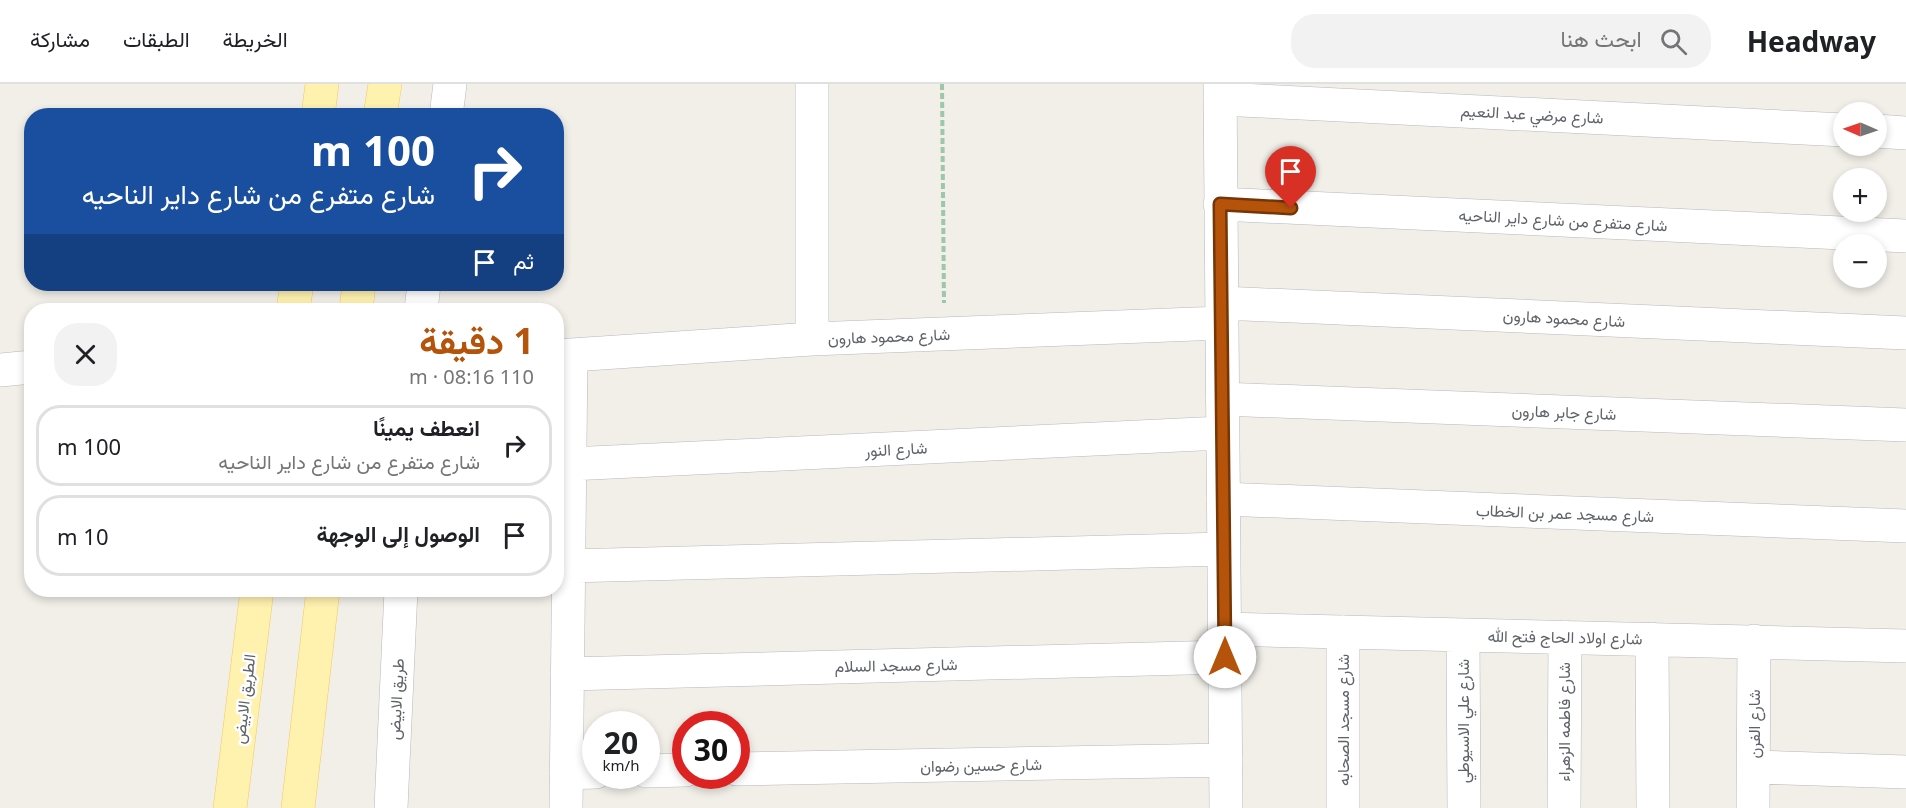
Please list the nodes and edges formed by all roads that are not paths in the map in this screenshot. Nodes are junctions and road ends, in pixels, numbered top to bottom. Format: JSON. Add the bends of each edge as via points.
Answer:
{"nodes":[{"id":1,"x":322,"y":84,"type":"edge"},
{"id":2,"x":385,"y":84,"type":"edge"},
{"id":3,"x":450,"y":84,"type":"edge"},
{"id":4,"x":812,"y":84,"type":"edge"},
{"id":5,"x":1220,"y":92,"type":"edge"},
{"id":6,"x":319,"y":108,"type":"edge"},
{"id":7,"x":381,"y":108,"type":"edge"},
{"id":8,"x":447,"y":108,"type":"edge"},
{"id":9,"x":1833,"y":129,"type":"edge"},
{"id":10,"x":1887,"y":132,"type":"edge"},
{"id":11,"x":1906,"y":133,"type":"edge"},
{"id":12,"x":1220,"y":204,"type":"junction"},
{"id":13,"x":1906,"y":236,"type":"edge"},
{"id":14,"x":1222,"y":313,"type":"junction"},
{"id":15,"x":1906,"y":333,"type":"edge"},
{"id":16,"x":812,"y":339,"type":"junction"},
{"id":17,"x":564,"y":355,"type":"edge"},
{"id":18,"x":24,"y":368,"type":"edge"},
{"id":19,"x":0,"y":370,"type":"edge"},
{"id":20,"x":1222,"y":399,"type":"junction"},
{"id":21,"x":1906,"y":425,"type":"edge"},
{"id":22,"x":1222,"y":433,"type":"junction"},
{"id":23,"x":570,"y":464,"type":"junction"},
{"id":24,"x":1223,"y":499,"type":"junction"},
{"id":25,"x":1906,"y":526,"type":"edge"},
{"id":26,"x":1224,"y":549,"type":"junction"},
{"id":27,"x":568,"y":566,"type":"junction"},
{"id":28,"x":256,"y":597,"type":"edge"},
{"id":29,"x":322,"y":597,"type":"edge"},
{"id":30,"x":401,"y":597,"type":"edge"},
{"id":31,"x":1343,"y":632,"type":"junction"},
{"id":32,"x":1463,"y":634,"type":"junction"},
{"id":33,"x":1565,"y":637,"type":"junction"},
{"id":34,"x":1652,"y":639,"type":"junction"},
{"id":35,"x":1754,"y":641,"type":"junction"},
{"id":36,"x":1225,"y":643,"type":"junction"},
{"id":37,"x":1906,"y":646,"type":"edge"},
{"id":38,"x":567,"y":674,"type":"junction"},
{"id":39,"x":1226,"y":760,"type":"junction"},
{"id":40,"x":1754,"y":767,"type":"junction"},
{"id":41,"x":750,"y":769,"type":"edge"},
{"id":42,"x":581,"y":772,"type":"edge"},
{"id":43,"x":1906,"y":772,"type":"edge"},
{"id":44,"x":230,"y":808,"type":"edge"},
{"id":45,"x":298,"y":808,"type":"edge"},
{"id":46,"x":391,"y":808,"type":"edge"},
{"id":47,"x":566,"y":808,"type":"edge"},
{"id":48,"x":1226,"y":808,"type":"edge"},
{"id":49,"x":1343,"y":808,"type":"edge"},
{"id":50,"x":1464,"y":808,"type":"edge"},
{"id":51,"x":1564,"y":808,"type":"edge"},
{"id":52,"x":1653,"y":808,"type":"edge"},
{"id":53,"x":1754,"y":808,"type":"edge"}],
"edges":[{"from":1,"to":6,"type":"main road"},
{"from":2,"to":7,"type":"main road"},
{"from":3,"to":8,"type":"street"},
{"from":4,"to":16,"type":"street"},
{"from":5,"to":9,"type":"street","name":"شارع مرضي عبد النعيم"},
{"from":5,"to":12,"type":"street"},
{"from":10,"to":11,"type":"street"},
{"from":12,"to":13,"type":"street","name":"شارع متفرع من شارع داير الناحيه"},
{"from":12,"to":14,"type":"street"},
{"from":14,"to":15,"type":"street","name":"شارع محمود هارون"},
{"from":14,"to":16,"type":"street","name":"شارع محمود هارون"},
{"from":14,"to":20,"type":"street"},
{"from":16,"to":17,"type":"street","name":"شارع محمود هارون"},
{"from":17,"to":23,"type":"street"},
{"from":18,"to":19,"type":"street"},
{"from":20,"to":21,"type":"street","name":"شارع جابر هارون"},
{"from":20,"to":22,"type":"street"},
{"from":22,"to":23,"type":"street","name":"شارع النور"},
{"from":22,"to":24,"type":"street"},
{"from":23,"to":27,"type":"street"},
{"from":24,"to":25,"type":"street","name":"شارع مسجد عمر بن الخطاب"},
{"from":24,"to":26,"type":"street"},
{"from":26,"to":27,"type":"street"},
{"from":26,"to":36,"type":"street"},
{"from":27,"to":38,"type":"street"},
{"from":28,"to":44,"type":"main road","name":"الطريق الابيض"},
{"from":29,"to":45,"type":"main road"},
{"from":30,"to":46,"type":"street","name":"طريق الابيض"},
{"from":31,"to":32,"type":"street","name":"شارع اولاد الحاج فتح الله"},
{"from":31,"to":36,"type":"street","name":"شارع اولاد الحاج فتح الله"},
{"from":31,"to":49,"type":"street","name":"شارع مسجد الصحابه"},
{"from":32,"to":33,"type":"street","name":"شارع اولاد الحاج فتح الله"},
{"from":32,"to":50,"type":"street","name":"شارع علي الاسيوطي"},
{"from":33,"to":34,"type":"street","name":"شارع اولاد الحاج فتح الله"},
{"from":33,"to":51,"type":"street","name":"شارع فاطمه الزهراء"},
{"from":34,"to":35,"type":"street","name":"شارع اولاد الحاج فتح الله"},
{"from":34,"to":52,"type":"street"},
{"from":35,"to":37,"type":"street","name":"شارع اولاد الحاج فتح الله"},
{"from":35,"to":40,"type":"street","name":"شارع الفرن"},
{"from":36,"to":38,"type":"street","name":"شارع مسجد السلام"},
{"from":36,"to":39,"type":"street"},
{"from":38,"to":42,"type":"street"},
{"from":39,"to":41,"type":"street","name":"شارع حسين رضوان"},
{"from":39,"to":48,"type":"street"},
{"from":40,"to":43,"type":"street"},
{"from":40,"to":53,"type":"street","name":"شارع الفرن"},
{"from":42,"to":47,"type":"street"}]}
